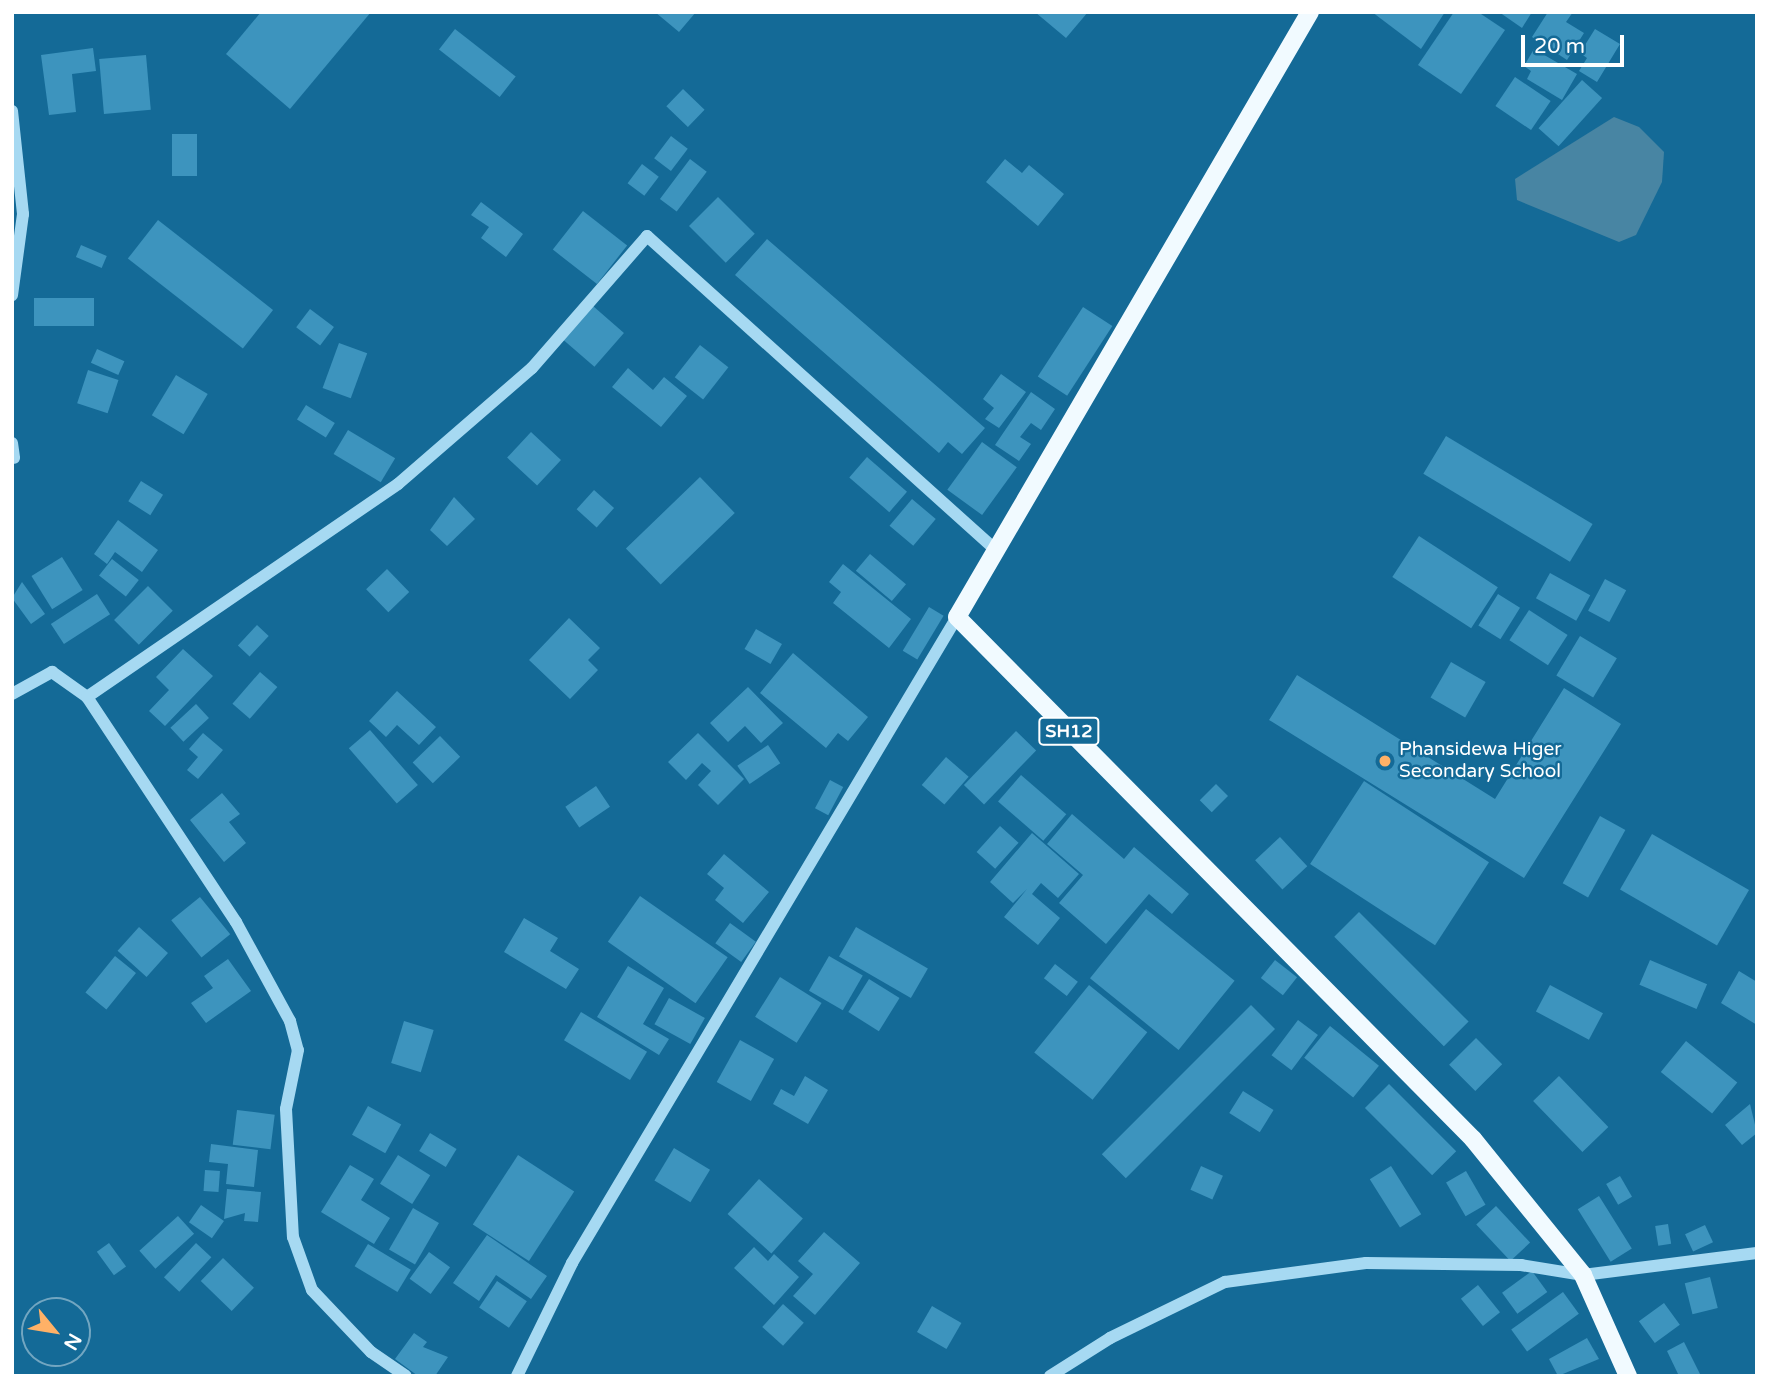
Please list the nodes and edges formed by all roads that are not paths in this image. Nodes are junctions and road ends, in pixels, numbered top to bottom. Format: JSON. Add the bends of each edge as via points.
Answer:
{"nodes":[{"id":1,"x":1310,"y":12,"type":"edge"},
{"id":2,"x":12,"y":111,"type":"edge"},
{"id":3,"x":12,"y":295,"type":"edge"},
{"id":4,"x":12,"y":443,"type":"edge"},
{"id":5,"x":14,"y":458,"type":"edge"},
{"id":6,"x":996,"y":550,"type":"junction"},
{"id":7,"x":957,"y":617,"type":"junction"},
{"id":8,"x":12,"y":694,"type":"edge"},
{"id":9,"x":87,"y":697,"type":"junction"},
{"id":10,"x":1757,"y":1253,"type":"edge"},
{"id":11,"x":1583,"y":1275,"type":"junction"},
{"id":12,"x":406,"y":1376,"type":"edge"},
{"id":13,"x":517,"y":1376,"type":"edge"},
{"id":14,"x":1050,"y":1376,"type":"edge"},
{"id":15,"x":1628,"y":1376,"type":"edge"}],
"edges":[{"from":1,"to":6,"type":"main road"},
{"from":2,"to":3,"type":"street","via":[[23,214]]},
{"from":4,"to":5,"type":"street"},
{"from":6,"to":7,"type":"main road"},
{"from":6,"to":9,"type":"street","via":[[647,236],[533,368],[398,484]]},
{"from":7,"to":11,"type":"main road","number":"SH12","via":[[1473,1139]]},
{"from":7,"to":13,"type":"street","via":[[572,1262]]},
{"from":8,"to":9,"type":"street","via":[[52,672]]},
{"from":9,"to":12,"type":"street","via":[[236,922],[290,1021],[298,1050],[286,1109],[293,1237],[312,1290],[371,1352]]},
{"from":10,"to":11,"type":"street"},
{"from":11,"to":14,"type":"street","via":[[1521,1265],[1366,1263],[1225,1282],[1110,1338]]},
{"from":11,"to":15,"type":"main road","number":"SH12"}]}
